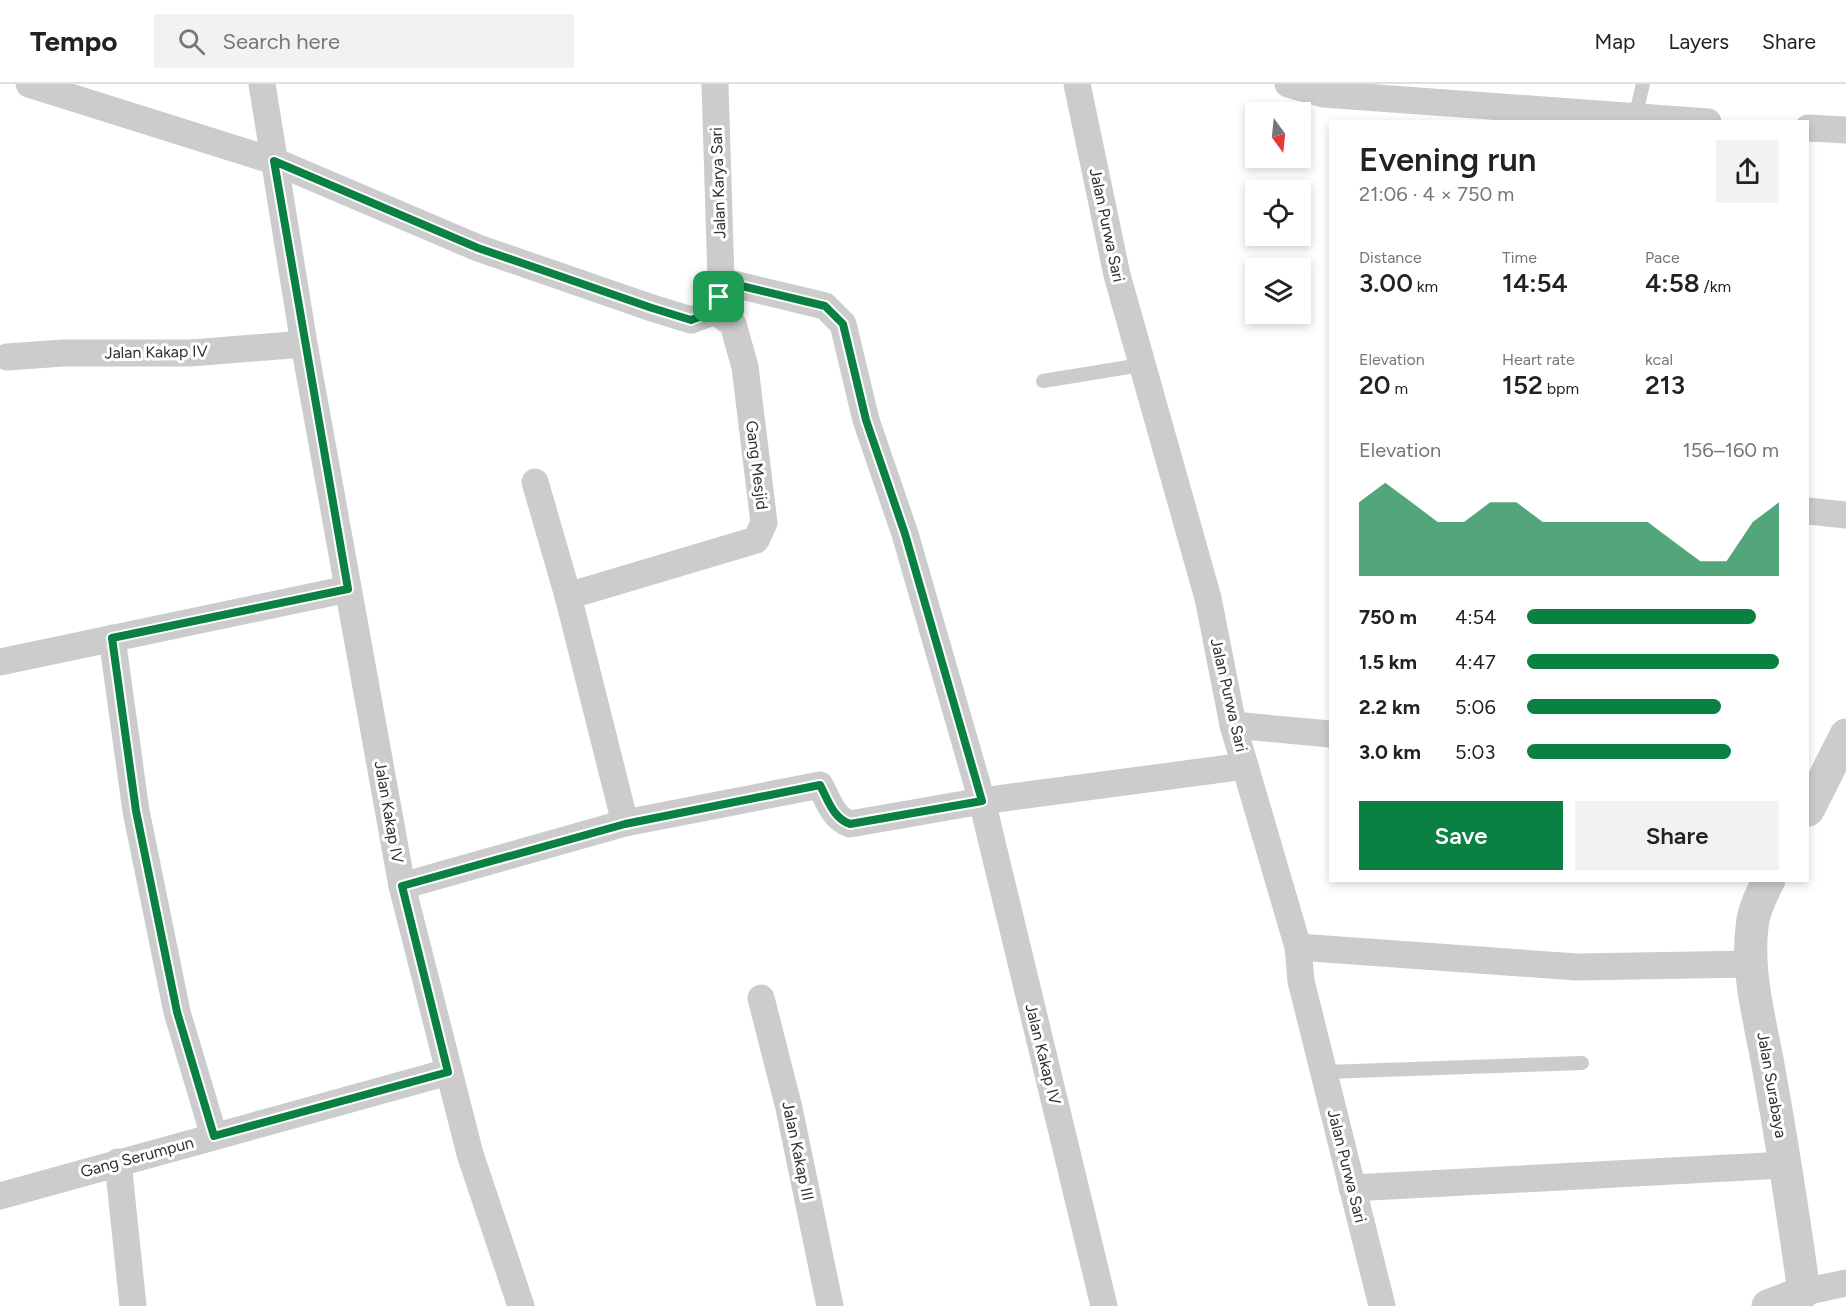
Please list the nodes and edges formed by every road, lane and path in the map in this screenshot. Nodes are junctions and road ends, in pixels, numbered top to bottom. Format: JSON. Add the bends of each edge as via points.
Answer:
{"nodes":[{"id":1,"x":29,"y":84,"type":"edge"},
{"id":2,"x":262,"y":84,"type":"edge"},
{"id":3,"x":716,"y":84,"type":"edge"},
{"id":4,"x":1077,"y":84,"type":"edge"},
{"id":5,"x":1288,"y":84,"type":"edge"},
{"id":6,"x":1643,"y":84,"type":"edge"},
{"id":7,"x":65,"y":90,"type":"edge"},
{"id":8,"x":1635,"y":117,"type":"junction"},
{"id":9,"x":1679,"y":120,"type":"edge"},
{"id":10,"x":1809,"y":128,"type":"edge"},
{"id":11,"x":1846,"y":130,"type":"edge"},
{"id":12,"x":274,"y":161,"type":"junction"},
{"id":13,"x":721,"y":281,"type":"junction"},
{"id":14,"x":715,"y":311,"type":"junction"},
{"id":15,"x":304,"y":344,"type":"junction"},
{"id":16,"x":7,"y":357,"type":"dead end"},
{"id":17,"x":1141,"y":365,"type":"junction"},
{"id":18,"x":1043,"y":381,"type":"dead end"},
{"id":19,"x":535,"y":482,"type":"dead end"},
{"id":20,"x":1809,"y":511,"type":"edge"},
{"id":21,"x":1846,"y":515,"type":"edge"},
{"id":22,"x":348,"y":589,"type":"junction"},
{"id":23,"x":568,"y":596,"type":"junction"},
{"id":24,"x":112,"y":638,"type":"junction"},
{"id":25,"x":0,"y":662,"type":"edge"},
{"id":26,"x":1233,"y":725,"type":"junction"},
{"id":27,"x":1329,"y":734,"type":"edge"},
{"id":28,"x":1846,"y":735,"type":"edge"},
{"id":29,"x":1245,"y":765,"type":"junction"},
{"id":30,"x":982,"y":801,"type":"junction"},
{"id":31,"x":1809,"y":808,"type":"edge"},
{"id":32,"x":625,"y":824,"type":"junction"},
{"id":33,"x":1767,"y":882,"type":"edge"},
{"id":34,"x":402,"y":886,"type":"junction"},
{"id":35,"x":1298,"y":947,"type":"junction"},
{"id":36,"x":1752,"y":964,"type":"junction"},
{"id":37,"x":761,"y":998,"type":"dead end"},
{"id":38,"x":1582,"y":1063,"type":"dead end"},
{"id":39,"x":448,"y":1072,"type":"junction"},
{"id":40,"x":1325,"y":1072,"type":"junction"},
{"id":41,"x":214,"y":1136,"type":"junction"},
{"id":42,"x":118,"y":1162,"type":"junction"},
{"id":43,"x":1785,"y":1165,"type":"junction"},
{"id":44,"x":1352,"y":1188,"type":"junction"},
{"id":45,"x":0,"y":1196,"type":"edge"},
{"id":46,"x":1846,"y":1284,"type":"edge"},
{"id":47,"x":1804,"y":1292,"type":"junction"},
{"id":48,"x":134,"y":1306,"type":"edge"},
{"id":49,"x":521,"y":1306,"type":"edge"},
{"id":50,"x":830,"y":1306,"type":"edge"},
{"id":51,"x":1104,"y":1306,"type":"edge"},
{"id":52,"x":1382,"y":1306,"type":"edge"},
{"id":53,"x":1768,"y":1306,"type":"edge"}],
"edges":[{"from":1,"to":7,"type":"street"},
{"from":2,"to":12,"type":"street","name":"Jalan Kakap IV"},
{"from":3,"to":13,"type":"street","name":"Jalan Karya Sari"},
{"from":4,"to":17,"type":"street","name":"Jalan Purwa Sari","via":[[1117,275]]},
{"from":5,"to":8,"type":"street","via":[[1323,94]]},
{"from":6,"to":8,"type":"lane"},
{"from":7,"to":12,"type":"street"},
{"from":8,"to":9,"type":"street"},
{"from":10,"to":11,"type":"street"},
{"from":12,"to":14,"type":"street","via":[[478,248],[652,308],[691,320]]},
{"from":12,"to":15,"type":"street","name":"Jalan Kakap IV"},
{"from":13,"to":14,"type":"street","name":"Jalan Karya Sari"},
{"from":13,"to":30,"type":"street","name":"Jalan Kakap IV","via":[[825,306],[843,324],[866,420],[905,534]]},
{"from":14,"to":23,"type":"street","name":"Gang Mesjid","via":[[733,324],[745,367],[764,523],[756,540]]},
{"from":15,"to":16,"type":"street","name":"Jalan Kakap IV","via":[[191,353]]},
{"from":15,"to":22,"type":"street","name":"Jalan Kakap IV"},
{"from":17,"to":18,"type":"lane"},
{"from":17,"to":26,"type":"street","name":"Jalan Purwa Sari","via":[[1208,598]]},
{"from":19,"to":23,"type":"street"},
{"from":20,"to":21,"type":"street"},
{"from":22,"to":24,"type":"street"},
{"from":22,"to":34,"type":"street","name":"Jalan Kakap IV"},
{"from":23,"to":32,"type":"street"},
{"from":24,"to":25,"type":"street"},
{"from":24,"to":41,"type":"street","via":[[136,811],[177,1012]]},
{"from":26,"to":27,"type":"street"},
{"from":26,"to":29,"type":"street","name":"Jalan Purwa Sari"},
{"from":28,"to":31,"type":"street"},
{"from":29,"to":30,"type":"street"},
{"from":29,"to":35,"type":"street","name":"Jalan Purwa Sari"},
{"from":30,"to":32,"type":"street","via":[[850,824],[836,815],[820,785]]},
{"from":30,"to":51,"type":"street","name":"Jalan Kakap IV"},
{"from":32,"to":34,"type":"street"},
{"from":33,"to":36,"type":"street","name":"Jalan Surabaya","via":[[1752,926]]},
{"from":34,"to":39,"type":"street","name":"Jalan Kakap IV"},
{"from":35,"to":36,"type":"street","via":[[1577,967]]},
{"from":35,"to":40,"type":"street","name":"Jalan Purwa Sari","via":[[1301,981]]},
{"from":36,"to":43,"type":"street","name":"Jalan Surabaya"},
{"from":37,"to":50,"type":"street","name":"Jalan Kakap III","via":[[789,1108]]},
{"from":38,"to":40,"type":"lane"},
{"from":39,"to":41,"type":"street","name":"Gang Serumpun"},
{"from":39,"to":49,"type":"street","name":"Jalan Kakap IV","via":[[470,1154]]},
{"from":40,"to":44,"type":"street","name":"Jalan Purwa Sari"},
{"from":41,"to":42,"type":"street","name":"Gang Serumpun"},
{"from":42,"to":45,"type":"street","name":"Gang Serumpun"},
{"from":42,"to":48,"type":"street"},
{"from":43,"to":44,"type":"street"},
{"from":43,"to":47,"type":"street","name":"Jalan Surabaya"},
{"from":44,"to":52,"type":"street","name":"Jalan Purwa Sari"},
{"from":46,"to":47,"type":"street"},
{"from":47,"to":53,"type":"street"}]}
